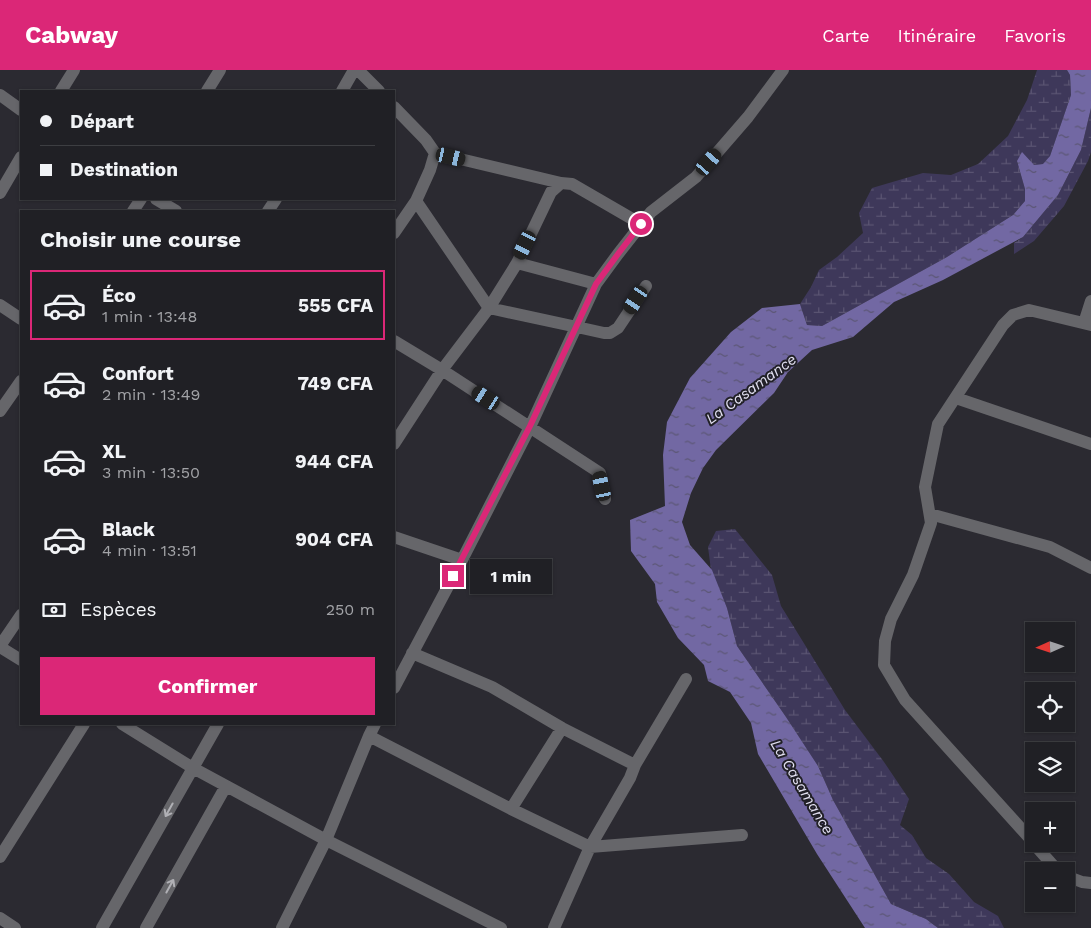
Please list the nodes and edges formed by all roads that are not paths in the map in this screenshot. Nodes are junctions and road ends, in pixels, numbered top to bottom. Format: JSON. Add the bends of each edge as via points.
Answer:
{"nodes":[{"id":1,"x":74,"y":70,"type":"edge"},
{"id":2,"x":220,"y":70,"type":"edge"},
{"id":3,"x":356,"y":70,"type":"edge"},
{"id":4,"x":783,"y":70,"type":"edge"},
{"id":5,"x":62,"y":90,"type":"edge"},
{"id":6,"x":208,"y":90,"type":"edge"},
{"id":7,"x":343,"y":90,"type":"edge"},
{"id":8,"x":378,"y":90,"type":"edge"},
{"id":9,"x":0,"y":95,"type":"edge"},
{"id":10,"x":395,"y":108,"type":"edge"},
{"id":11,"x":20,"y":109,"type":"edge"},
{"id":12,"x":435,"y":153,"type":"junction"},
{"id":13,"x":20,"y":160,"type":"edge"},
{"id":14,"x":561,"y":183,"type":"junction"},
{"id":15,"x":0,"y":193,"type":"edge"},
{"id":16,"x":158,"y":200,"type":"edge"},
{"id":17,"x":416,"y":201,"type":"junction"},
{"id":18,"x":174,"y":210,"type":"edge"},
{"id":19,"x":641,"y":224,"type":"junction"},
{"id":20,"x":395,"y":232,"type":"edge"},
{"id":21,"x":517,"y":263,"type":"junction"},
{"id":22,"x":596,"y":284,"type":"junction"},
{"id":23,"x":646,"y":286,"type":"dead end"},
{"id":24,"x":1091,"y":301,"type":"edge"},
{"id":25,"x":0,"y":305,"type":"edge"},
{"id":26,"x":489,"y":308,"type":"junction"},
{"id":27,"x":20,"y":318,"type":"edge"},
{"id":28,"x":1088,"y":324,"type":"edge"},
{"id":29,"x":577,"y":327,"type":"junction"},
{"id":30,"x":395,"y":342,"type":"edge"},
{"id":31,"x":442,"y":370,"type":"junction"},
{"id":32,"x":20,"y":382,"type":"edge"},
{"id":33,"x":956,"y":398,"type":"junction"},
{"id":34,"x":0,"y":411,"type":"edge"},
{"id":35,"x":530,"y":426,"type":"junction"},
{"id":36,"x":395,"y":442,"type":"edge"},
{"id":37,"x":1091,"y":444,"type":"edge"},
{"id":38,"x":605,"y":499,"type":"dead end"},
{"id":39,"x":930,"y":514,"type":"junction"},
{"id":40,"x":395,"y":537,"type":"edge"},
{"id":41,"x":462,"y":560,"type":"junction"},
{"id":42,"x":1091,"y":568,"type":"edge"},
{"id":43,"x":20,"y":617,"type":"edge"},
{"id":44,"x":0,"y":647,"type":"edge"},
{"id":45,"x":412,"y":653,"type":"junction"},
{"id":46,"x":20,"y":659,"type":"edge"},
{"id":47,"x":686,"y":679,"type":"dead end"},
{"id":48,"x":395,"y":686,"type":"edge"},
{"id":49,"x":83,"y":725,"type":"edge"},
{"id":50,"x":124,"y":725,"type":"edge"},
{"id":51,"x":217,"y":725,"type":"edge"},
{"id":52,"x":374,"y":725,"type":"edge"},
{"id":53,"x":562,"y":728,"type":"junction"},
{"id":54,"x":369,"y":736,"type":"junction"},
{"id":55,"x":635,"y":765,"type":"junction"},
{"id":56,"x":193,"y":768,"type":"junction"},
{"id":57,"x":226,"y":786,"type":"junction"},
{"id":58,"x":511,"y":808,"type":"junction"},
{"id":59,"x":1025,"y":833,"type":"edge"},
{"id":60,"x":742,"y":835,"type":"dead end"},
{"id":61,"x":326,"y":840,"type":"junction"},
{"id":62,"x":590,"y":847,"type":"junction"},
{"id":63,"x":1042,"y":852,"type":"edge"},
{"id":64,"x":0,"y":857,"type":"edge"},
{"id":65,"x":1050,"y":862,"type":"edge"},
{"id":66,"x":1075,"y":879,"type":"edge"},
{"id":67,"x":1091,"y":883,"type":"edge"},
{"id":68,"x":0,"y":918,"type":"edge"},
{"id":69,"x":16,"y":928,"type":"edge"},
{"id":70,"x":102,"y":928,"type":"edge"},
{"id":71,"x":146,"y":928,"type":"edge"},
{"id":72,"x":282,"y":928,"type":"edge"},
{"id":73,"x":501,"y":928,"type":"edge"},
{"id":74,"x":554,"y":928,"type":"edge"}],
"edges":[{"from":1,"to":5,"type":"street"},
{"from":2,"to":6,"type":"street"},
{"from":3,"to":7,"type":"street"},
{"from":3,"to":8,"type":"street"},
{"from":4,"to":19,"type":"street","via":[[696,177],[651,212]]},
{"from":9,"to":11,"type":"street"},
{"from":10,"to":12,"type":"street"},
{"from":12,"to":14,"type":"street"},
{"from":12,"to":17,"type":"street"},
{"from":13,"to":15,"type":"street"},
{"from":14,"to":19,"type":"street","via":[[572,184]]},
{"from":14,"to":21,"type":"street","via":[[552,192]]},
{"from":16,"to":18,"type":"street"},
{"from":17,"to":20,"type":"street"},
{"from":17,"to":26,"type":"street"},
{"from":19,"to":22,"type":"street"},
{"from":21,"to":22,"type":"street"},
{"from":21,"to":26,"type":"street"},
{"from":22,"to":29,"type":"street"},
{"from":23,"to":29,"type":"street","via":[[618,328],[604,332]]},
{"from":24,"to":28,"type":"street"},
{"from":25,"to":27,"type":"street"},
{"from":26,"to":29,"type":"street"},
{"from":26,"to":31,"type":"street"},
{"from":28,"to":33,"type":"street","via":[[1029,310],[1013,315],[1003,325]]},
{"from":29,"to":35,"type":"street"},
{"from":30,"to":31,"type":"street"},
{"from":31,"to":35,"type":"street"},
{"from":31,"to":36,"type":"street"},
{"from":32,"to":34,"type":"street"},
{"from":33,"to":37,"type":"street"},
{"from":33,"to":39,"type":"street","via":[[938,424],[925,487]]},
{"from":35,"to":38,"type":"street","via":[[600,473]]},
{"from":35,"to":41,"type":"street"},
{"from":39,"to":42,"type":"street","via":[[1050,548]]},
{"from":39,"to":59,"type":"street","via":[[931,523],[913,575],[885,641],[884,665],[905,700]]},
{"from":40,"to":41,"type":"street"},
{"from":41,"to":45,"type":"street"},
{"from":43,"to":44,"type":"street"},
{"from":44,"to":46,"type":"street"},
{"from":45,"to":48,"type":"street"},
{"from":45,"to":53,"type":"street","via":[[492,687]]},
{"from":47,"to":55,"type":"street"},
{"from":49,"to":64,"type":"street"},
{"from":50,"to":56,"type":"street"},
{"from":51,"to":56,"type":"street"},
{"from":52,"to":54,"type":"street"},
{"from":53,"to":55,"type":"street"},
{"from":53,"to":58,"type":"street"},
{"from":54,"to":58,"type":"street"},
{"from":54,"to":61,"type":"street"},
{"from":55,"to":62,"type":"street"},
{"from":56,"to":57,"type":"street"},
{"from":56,"to":70,"type":"street","one_way":true},
{"from":57,"to":61,"type":"street"},
{"from":71,"to":57,"type":"street","one_way":true},
{"from":58,"to":62,"type":"street"},
{"from":60,"to":62,"type":"street"},
{"from":61,"to":72,"type":"street"},
{"from":61,"to":73,"type":"street"},
{"from":62,"to":74,"type":"street"},
{"from":63,"to":65,"type":"street"},
{"from":66,"to":67,"type":"street"},
{"from":68,"to":69,"type":"street"}]}
